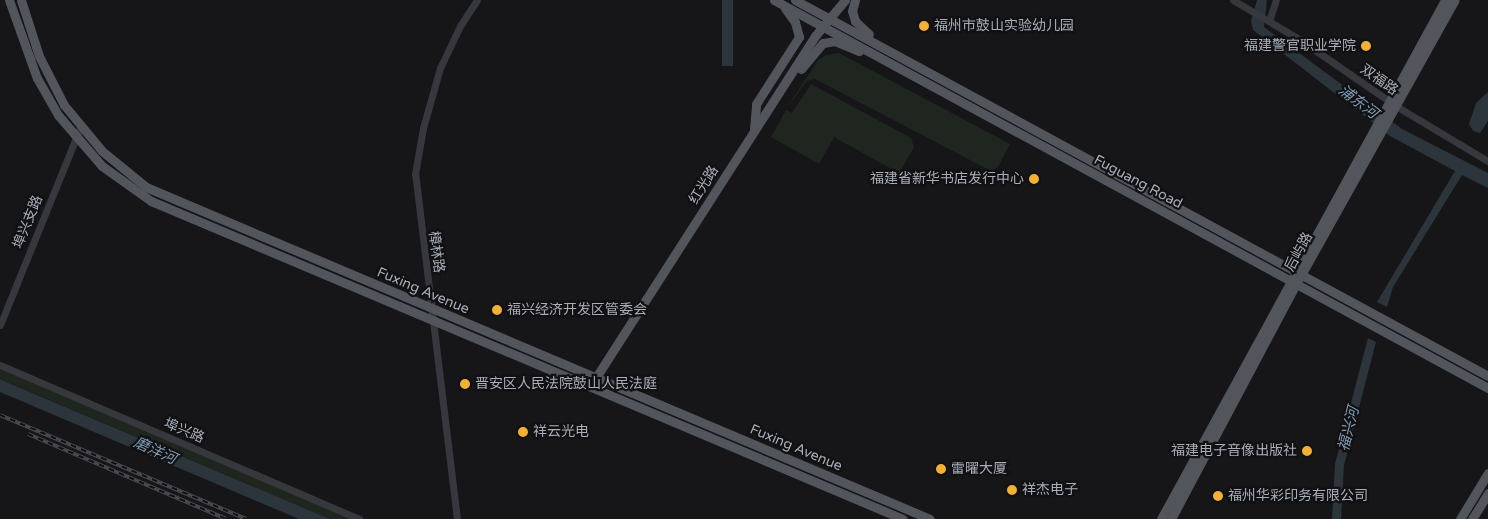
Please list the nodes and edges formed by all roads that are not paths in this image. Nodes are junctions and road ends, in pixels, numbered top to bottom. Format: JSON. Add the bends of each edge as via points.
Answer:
{"nodes":[{"id":1,"x":9,"y":0,"type":"edge"},
{"id":2,"x":21,"y":0,"type":"edge"},
{"id":3,"x":477,"y":0,"type":"edge"},
{"id":4,"x":795,"y":0,"type":"edge"},
{"id":5,"x":845,"y":0,"type":"edge"},
{"id":6,"x":855,"y":0,"type":"edge"},
{"id":7,"x":1233,"y":0,"type":"edge"},
{"id":8,"x":1276,"y":0,"type":"edge"},
{"id":9,"x":1445,"y":0,"type":"edge"},
{"id":10,"x":1455,"y":0,"type":"edge"},
{"id":11,"x":778,"y":2,"type":"edge"},
{"id":12,"x":829,"y":19,"type":"junction"},
{"id":13,"x":1267,"y":20,"type":"junction"},
{"id":14,"x":822,"y":26,"type":"junction"},
{"id":15,"x":873,"y":54,"type":"junction"},
{"id":16,"x":906,"y":60,"type":"junction"},
{"id":17,"x":1392,"y":104,"type":"junction"},
{"id":18,"x":765,"y":114,"type":"junction"},
{"id":19,"x":80,"y":128,"type":"junction"},
{"id":20,"x":753,"y":131,"type":"junction"},
{"id":21,"x":75,"y":138,"type":"junction"},
{"id":22,"x":1488,"y":161,"type":"edge"},
{"id":23,"x":1298,"y":274,"type":"junction"},
{"id":24,"x":1293,"y":282,"type":"junction"},
{"id":25,"x":431,"y":310,"type":"junction"},
{"id":26,"x":432,"y":321,"type":"junction"},
{"id":27,"x":0,"y":325,"type":"edge"},
{"id":28,"x":0,"y":366,"type":"edge"},
{"id":29,"x":1488,"y":376,"type":"edge"},
{"id":30,"x":596,"y":378,"type":"junction"},
{"id":31,"x":590,"y":387,"type":"junction"},
{"id":32,"x":1488,"y":388,"type":"edge"},
{"id":33,"x":1488,"y":473,"type":"edge"},
{"id":34,"x":1488,"y":493,"type":"edge"},
{"id":35,"x":359,"y":519,"type":"edge"},
{"id":36,"x":457,"y":519,"type":"edge"},
{"id":37,"x":903,"y":519,"type":"edge"},
{"id":38,"x":930,"y":519,"type":"edge"},
{"id":39,"x":1160,"y":519,"type":"edge"},
{"id":40,"x":1171,"y":519,"type":"edge"},
{"id":41,"x":1460,"y":519,"type":"edge"},
{"id":42,"x":1472,"y":519,"type":"edge"}],
"edges":[{"from":1,"to":21,"type":"main road","name":"Fuxing Avenue","via":[[36,78]]},
{"from":2,"to":19,"type":"main road","name":"Fuxing Avenue","via":[[39,56]]},
{"from":3,"to":25,"type":"street","name":"樟林路","via":[[445,56],[430,99],[417,160],[417,203]]},
{"from":4,"to":12,"type":"main road","name":"Fuguang Road"},
{"from":5,"to":12,"type":"main road","name":"红光路"},
{"from":6,"to":16,"type":"main road","via":[[852,11],[860,29]]},
{"from":7,"to":13,"type":"street","name":"双福路"},
{"from":8,"to":13,"type":"street"},
{"from":9,"to":17,"type":"main road"},
{"from":10,"to":17,"type":"main road"},
{"from":11,"to":14,"type":"main road","name":"Fuguang Road"},
{"from":11,"to":20,"type":"main road","via":[[793,19],[799,37],[756,104]]},
{"from":12,"to":14,"type":"main road","name":"红光路"},
{"from":12,"to":16,"type":"main road","name":"Fuguang Road"},
{"from":13,"to":17,"type":"street","name":"双福路"},
{"from":14,"to":15,"type":"main road","name":"Fuguang Road"},
{"from":14,"to":18,"type":"main road","name":"红光路"},
{"from":15,"to":18,"type":"main road","via":[[835,41],[823,43]]},
{"from":15,"to":24,"type":"main road","name":"Fuguang Road"},
{"from":16,"to":23,"type":"main road","name":"Fuguang Road"},
{"from":17,"to":22,"type":"street","name":"双福路"},
{"from":17,"to":23,"type":"main road","name":"后屿路"},
{"from":18,"to":20,"type":"main road","name":"红光路"},
{"from":19,"to":21,"type":"street","name":"埠兴支路"},
{"from":19,"to":25,"type":"main road","name":"Fuxing Avenue","via":[[127,173],[164,196]]},
{"from":20,"to":30,"type":"main road","name":"红光路"},
{"from":21,"to":26,"type":"main road","name":"Fuxing Avenue","via":[[114,176],[162,207]]},
{"from":21,"to":27,"type":"street","name":"埠兴支路"},
{"from":23,"to":24,"type":"main road","name":"后屿路"},
{"from":23,"to":29,"type":"main road","name":"Fuguang Road"},
{"from":24,"to":32,"type":"main road","name":"Fuguang Road"},
{"from":24,"to":39,"type":"main road","name":"后屿路"},
{"from":24,"to":40,"type":"main road","name":"后屿路"},
{"from":25,"to":26,"type":"street","name":"樟林路"},
{"from":25,"to":30,"type":"main road","name":"Fuxing Avenue"},
{"from":26,"to":31,"type":"main road","name":"Fuxing Avenue"},
{"from":26,"to":36,"type":"street","name":"樟林路"},
{"from":28,"to":35,"type":"street","name":"埠兴路"},
{"from":30,"to":31,"type":"main road","name":"红光路"},
{"from":30,"to":38,"type":"main road","name":"Fuxing Avenue"},
{"from":31,"to":37,"type":"main road","name":"Fuxing Avenue"},
{"from":33,"to":41,"type":"main road"},
{"from":34,"to":42,"type":"main road"}]}
